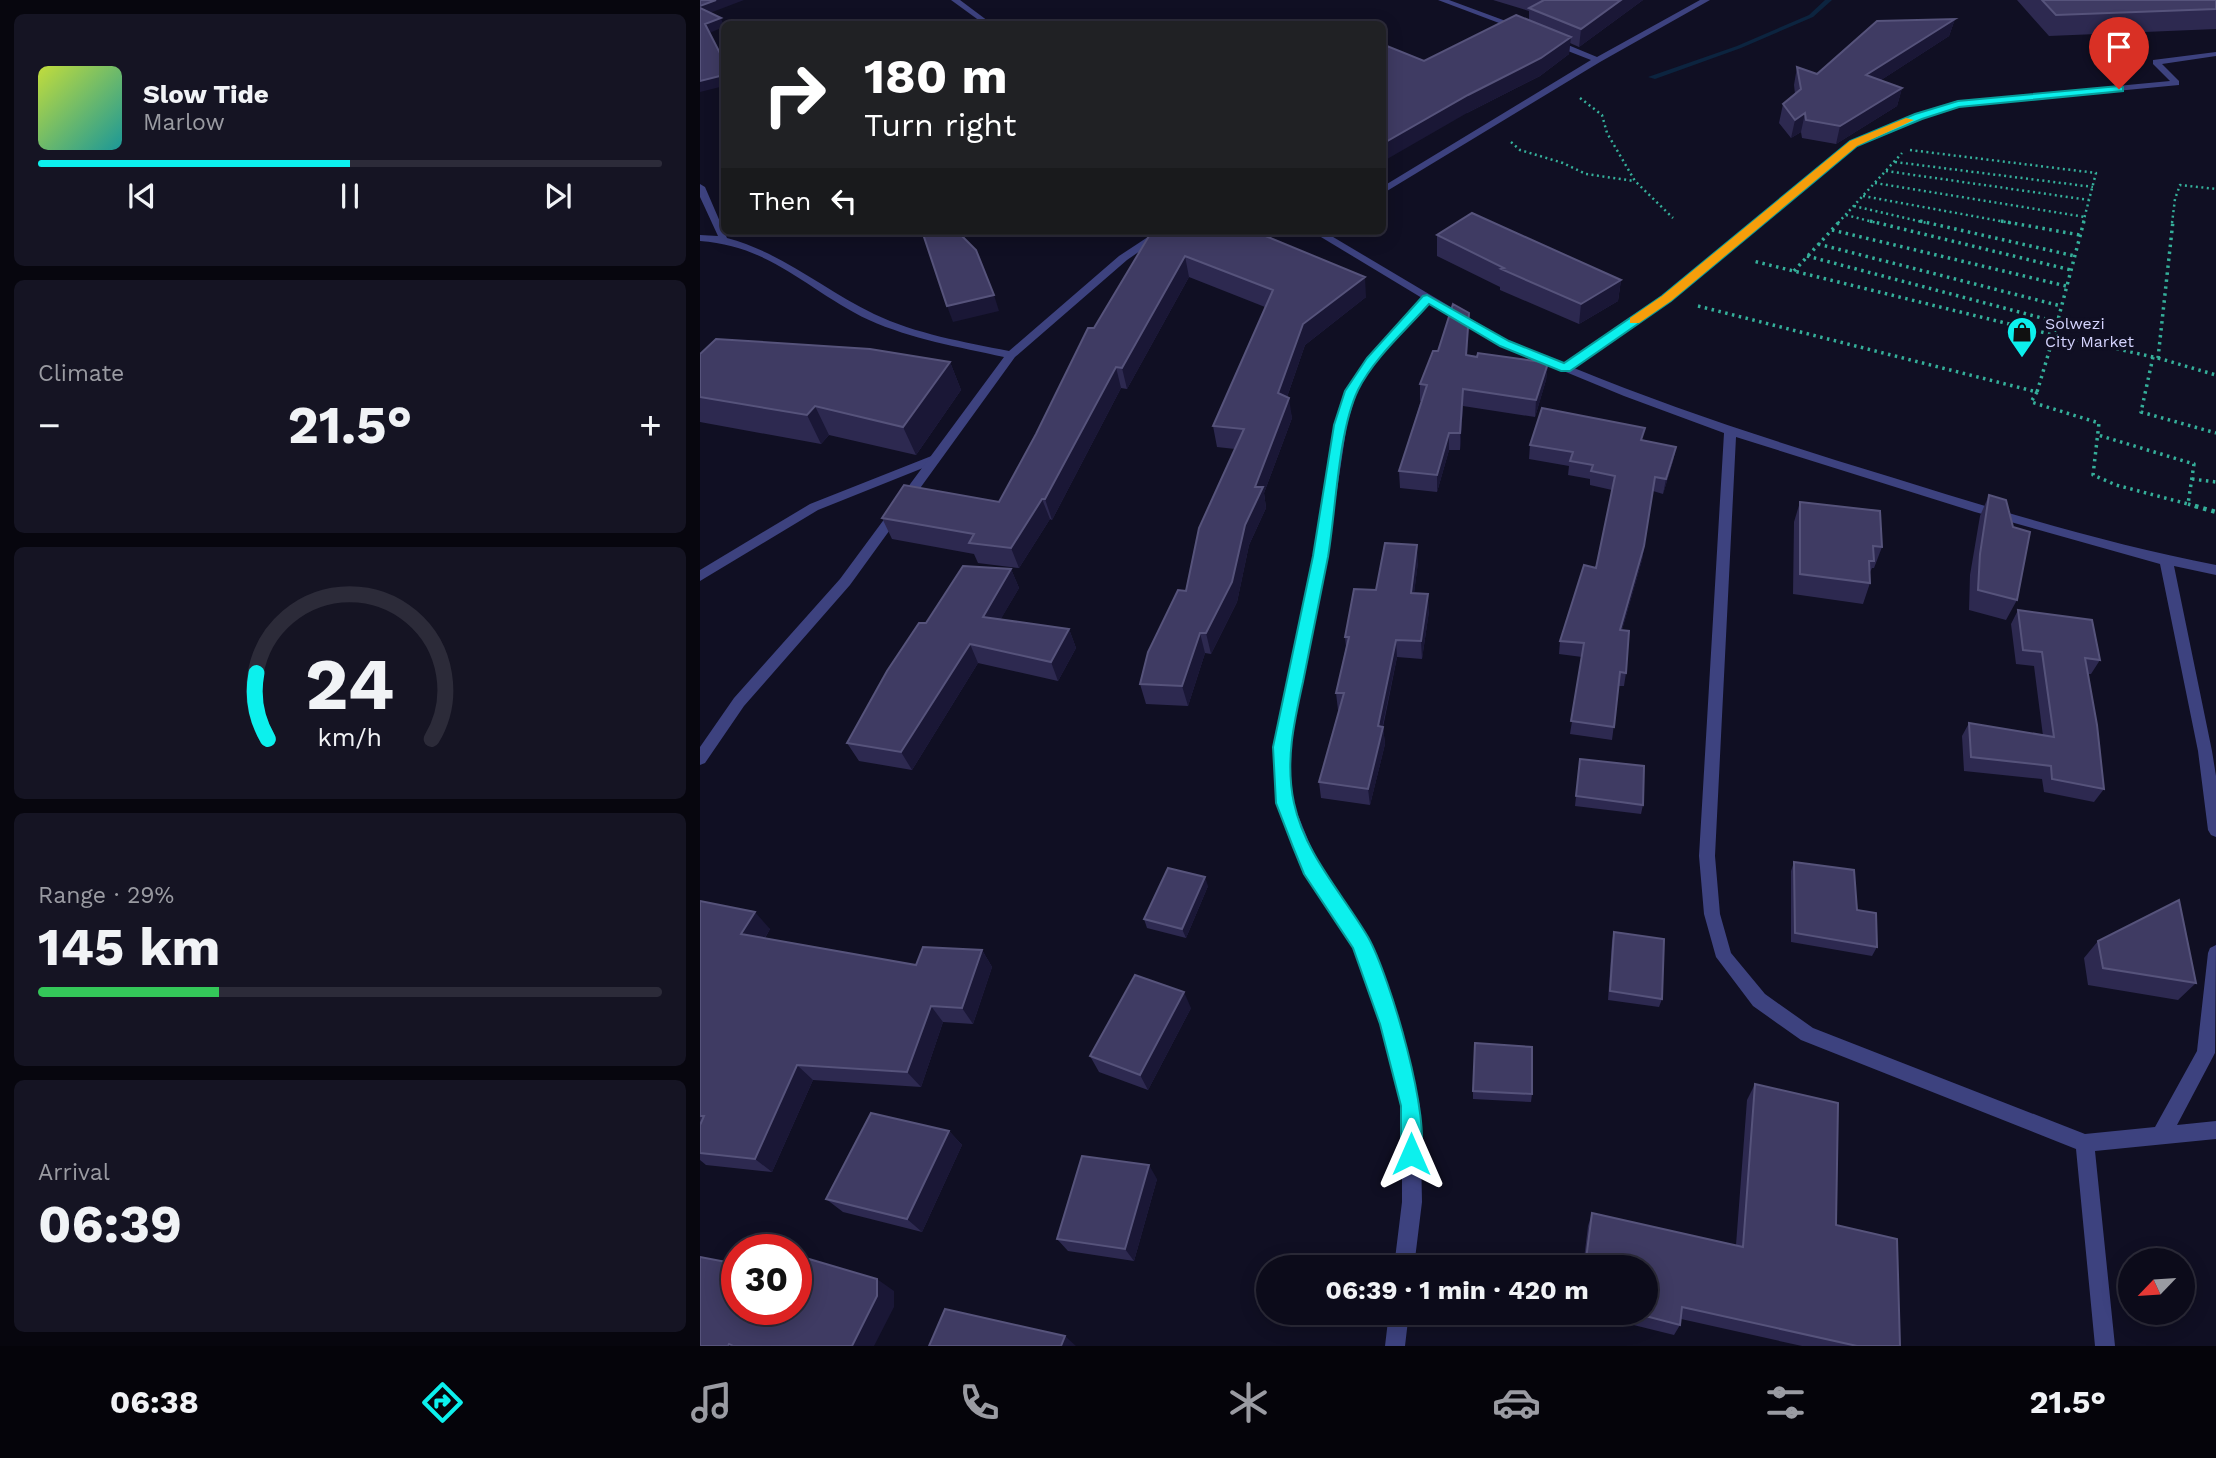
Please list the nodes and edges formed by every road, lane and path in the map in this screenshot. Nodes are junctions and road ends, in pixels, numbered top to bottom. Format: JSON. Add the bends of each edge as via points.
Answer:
{"nodes":[{"id":1,"x":955,"y":0,"type":"edge"},
{"id":2,"x":1441,"y":0,"type":"edge"},
{"id":3,"x":1706,"y":0,"type":"edge"},
{"id":4,"x":984,"y":21,"type":"edge"},
{"id":5,"x":1533,"y":33,"type":"edge"},
{"id":6,"x":1546,"y":39,"type":"edge"},
{"id":7,"x":2216,"y":54,"type":"edge"},
{"id":8,"x":1597,"y":60,"type":"junction"},
{"id":9,"x":1559,"y":84,"type":"junction"},
{"id":10,"x":1485,"y":130,"type":"junction"},
{"id":11,"x":1853,"y":144,"type":"junction"},
{"id":12,"x":1906,"y":150,"type":"junction"},
{"id":13,"x":1895,"y":162,"type":"junction"},
{"id":14,"x":1886,"y":172,"type":"junction"},
{"id":15,"x":1635,"y":181,"type":"junction"},
{"id":16,"x":1875,"y":183,"type":"junction"},
{"id":17,"x":700,"y":187,"type":"edge"},
{"id":18,"x":2093,"y":187,"type":"junction"},
{"id":19,"x":1386,"y":189,"type":"edge"},
{"id":20,"x":2216,"y":189,"type":"edge"},
{"id":21,"x":1863,"y":196,"type":"junction"},
{"id":22,"x":2089,"y":200,"type":"junction"},
{"id":23,"x":1854,"y":206,"type":"junction"},
{"id":24,"x":1846,"y":215,"type":"junction"},
{"id":25,"x":2085,"y":217,"type":"junction"},
{"id":26,"x":1673,"y":218,"type":"dead end"},
{"id":27,"x":1832,"y":230,"type":"junction"},
{"id":28,"x":721,"y":233,"type":"edge"},
{"id":29,"x":1158,"y":235,"type":"edge"},
{"id":30,"x":1323,"y":235,"type":"edge"},
{"id":31,"x":2080,"y":235,"type":"junction"},
{"id":32,"x":723,"y":237,"type":"joint"},
{"id":33,"x":700,"y":238,"type":"edge"},
{"id":34,"x":1818,"y":244,"type":"junction"},
{"id":35,"x":1721,"y":253,"type":"junction"},
{"id":36,"x":1807,"y":256,"type":"junction"},
{"id":37,"x":2075,"y":256,"type":"junction"},
{"id":38,"x":2071,"y":270,"type":"junction"},
{"id":39,"x":1794,"y":271,"type":"junction"},
{"id":40,"x":2066,"y":286,"type":"junction"},
{"id":41,"x":1667,"y":298,"type":"junction"},
{"id":42,"x":1427,"y":299,"type":"junction"},
{"id":43,"x":2062,"y":306,"type":"junction"},
{"id":44,"x":2057,"y":322,"type":"junction"},
{"id":45,"x":2054,"y":335,"type":"junction"},
{"id":46,"x":1011,"y":355,"type":"junction"},
{"id":47,"x":2156,"y":357,"type":"junction"},
{"id":48,"x":1566,"y":368,"type":"junction"},
{"id":49,"x":2216,"y":375,"type":"edge"},
{"id":50,"x":2037,"y":392,"type":"junction"},
{"id":51,"x":1731,"y":431,"type":"junction"},
{"id":52,"x":2216,"y":433,"type":"edge"},
{"id":53,"x":2098,"y":435,"type":"junction"},
{"id":54,"x":934,"y":459,"type":"junction"},
{"id":55,"x":2192,"y":479,"type":"junction"},
{"id":56,"x":2216,"y":482,"type":"edge"},
{"id":57,"x":2188,"y":504,"type":"junction"},
{"id":58,"x":2216,"y":512,"type":"edge"},
{"id":59,"x":2166,"y":560,"type":"junction"},
{"id":60,"x":2216,"y":570,"type":"edge"},
{"id":61,"x":700,"y":576,"type":"edge"},
{"id":62,"x":700,"y":759,"type":"edge"},
{"id":63,"x":2216,"y":830,"type":"edge"},
{"id":64,"x":2216,"y":953,"type":"edge"},
{"id":65,"x":2216,"y":1130,"type":"edge"},
{"id":66,"x":2161,"y":1136,"type":"junction"},
{"id":67,"x":2085,"y":1143,"type":"junction"},
{"id":68,"x":1405,"y":1255,"type":"edge"},
{"id":69,"x":1397,"y":1325,"type":"edge"},
{"id":70,"x":1395,"y":1346,"type":"edge"},
{"id":71,"x":2105,"y":1346,"type":"edge"}],
"edges":[{"from":1,"to":4,"type":"street"},
{"from":2,"to":5,"type":"street"},
{"from":3,"to":8,"type":"street"},
{"from":6,"to":8,"type":"street"},
{"from":7,"to":11,"type":"street","via":[[2156,62],[2176,83],[1958,104]]},
{"from":8,"to":9,"type":"street"},
{"from":9,"to":10,"type":"street"},
{"from":9,"to":15,"type":"path","via":[[1602,115],[1607,133]]},
{"from":10,"to":15,"type":"path","via":[[1520,150],[1586,174]]},
{"from":10,"to":19,"type":"street"},
{"from":11,"to":12,"type":"path"},
{"from":11,"to":35,"type":"street"},
{"from":12,"to":13,"type":"path"},
{"from":12,"to":18,"type":"path","via":[[2096,173]]},
{"from":13,"to":14,"type":"path"},
{"from":13,"to":18,"type":"path"},
{"from":14,"to":16,"type":"path"},
{"from":14,"to":22,"type":"path"},
{"from":15,"to":26,"type":"path"},
{"from":16,"to":21,"type":"path"},
{"from":16,"to":25,"type":"path"},
{"from":17,"to":28,"type":"street"},
{"from":18,"to":22,"type":"path"},
{"from":20,"to":47,"type":"path","via":[[2180,184]]},
{"from":21,"to":23,"type":"path"},
{"from":21,"to":31,"type":"path"},
{"from":22,"to":25,"type":"path"},
{"from":23,"to":24,"type":"path"},
{"from":23,"to":37,"type":"path"},
{"from":24,"to":27,"type":"path"},
{"from":24,"to":38,"type":"path"},
{"from":25,"to":31,"type":"path"},
{"from":27,"to":34,"type":"path"},
{"from":27,"to":40,"type":"path"},
{"from":29,"to":46,"type":"street","via":[[1124,258]]},
{"from":30,"to":42,"type":"street"},
{"from":31,"to":37,"type":"path"},
{"from":32,"to":33,"type":"street"},
{"from":32,"to":46,"type":"street","via":[[755,248],[871,316],[927,338]]},
{"from":34,"to":36,"type":"path"},
{"from":34,"to":43,"type":"path"},
{"from":35,"to":39,"type":"path"},
{"from":35,"to":41,"type":"street"},
{"from":36,"to":39,"type":"path"},
{"from":36,"to":44,"type":"path"},
{"from":37,"to":38,"type":"path"},
{"from":38,"to":40,"type":"path"},
{"from":39,"to":45,"type":"path"},
{"from":40,"to":43,"type":"path"},
{"from":41,"to":48,"type":"street"},
{"from":41,"to":50,"type":"path"},
{"from":42,"to":48,"type":"street","via":[[1504,343]]},
{"from":42,"to":68,"type":"street","via":[[1371,360],[1352,391],[1341,425],[1321,556],[1281,747],[1285,803],[1311,868],[1362,944],[1390,1024],[1411,1106],[1412,1202]]},
{"from":43,"to":44,"type":"path"},
{"from":44,"to":45,"type":"path"},
{"from":45,"to":47,"type":"path"},
{"from":45,"to":50,"type":"path"},
{"from":46,"to":54,"type":"street"},
{"from":47,"to":49,"type":"path"},
{"from":47,"to":52,"type":"path","via":[[2141,412]]},
{"from":48,"to":51,"type":"street"},
{"from":50,"to":53,"type":"path","via":[[2031,402],[2099,423]]},
{"from":51,"to":59,"type":"street","via":[[1979,509]]},
{"from":51,"to":67,"type":"street","via":[[1707,856],[1712,914],[1724,957],[1759,1000],[1807,1034]]},
{"from":53,"to":55,"type":"path","via":[[2194,464]]},
{"from":53,"to":57,"type":"path","via":[[2093,475]]},
{"from":54,"to":61,"type":"street","via":[[814,507]]},
{"from":54,"to":62,"type":"street","via":[[845,582],[739,702]]},
{"from":55,"to":56,"type":"path"},
{"from":55,"to":57,"type":"path"},
{"from":57,"to":58,"type":"path"},
{"from":59,"to":60,"type":"street"},
{"from":59,"to":63,"type":"street","via":[[2205,751]]},
{"from":64,"to":66,"type":"street","via":[[2206,1053]]},
{"from":65,"to":66,"type":"street"},
{"from":66,"to":67,"type":"street"},
{"from":67,"to":71,"type":"street"},
{"from":69,"to":70,"type":"street"}]}
